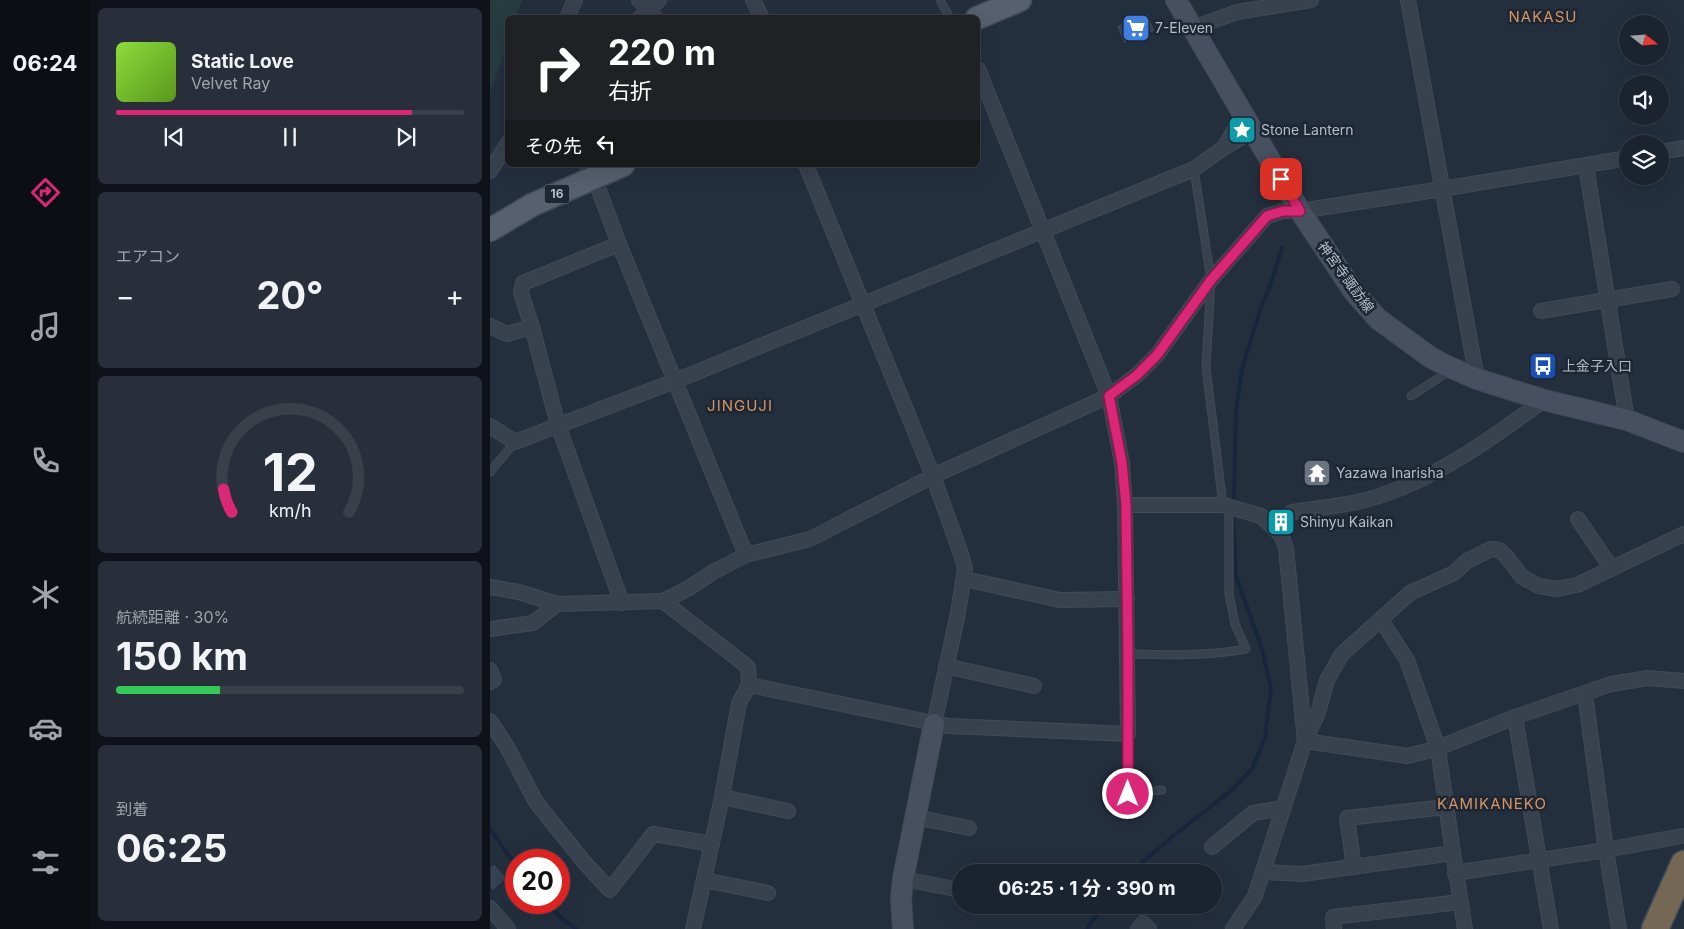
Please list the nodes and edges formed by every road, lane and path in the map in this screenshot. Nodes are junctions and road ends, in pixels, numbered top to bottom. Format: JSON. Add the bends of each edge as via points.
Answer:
{"nodes":[{"id":1,"x":574,"y":0,"type":"edge"},
{"id":2,"x":659,"y":0,"type":"edge"},
{"id":3,"x":753,"y":0,"type":"edge"},
{"id":4,"x":940,"y":0,"type":"edge"},
{"id":5,"x":1020,"y":0,"type":"edge"},
{"id":6,"x":1176,"y":0,"type":"edge"},
{"id":7,"x":1311,"y":0,"type":"edge"},
{"id":8,"x":1408,"y":0,"type":"edge"},
{"id":9,"x":645,"y":11,"type":"edge"},
{"id":10,"x":568,"y":15,"type":"edge"},
{"id":11,"x":760,"y":15,"type":"edge"},
{"id":12,"x":948,"y":15,"type":"edge"},
{"id":13,"x":980,"y":16,"type":"edge"},
{"id":14,"x":1193,"y":28,"type":"junction"},
{"id":15,"x":980,"y":74,"type":"edge"},
{"id":16,"x":1248,"y":123,"type":"junction"},
{"id":17,"x":505,"y":148,"type":"edge"},
{"id":18,"x":1684,"y":148,"type":"edge"},
{"id":19,"x":1669,"y":150,"type":"edge"},
{"id":20,"x":1619,"y":160,"type":"edge"},
{"id":21,"x":1586,"y":166,"type":"junction"},
{"id":22,"x":612,"y":167,"type":"edge"},
{"id":23,"x":807,"y":167,"type":"edge"},
{"id":24,"x":1194,"y":169,"type":"junction"},
{"id":25,"x":590,"y":171,"type":"edge"},
{"id":26,"x":490,"y":172,"type":"edge"},
{"id":27,"x":1442,"y":190,"type":"junction"},
{"id":28,"x":1300,"y":211,"type":"junction"},
{"id":29,"x":491,"y":227,"type":"edge"},
{"id":30,"x":1043,"y":230,"type":"junction"},
{"id":31,"x":619,"y":244,"type":"junction"},
{"id":32,"x":1211,"y":280,"type":"junction"},
{"id":33,"x":1672,"y":289,"type":"dead end"},
{"id":34,"x":1607,"y":300,"type":"junction"},
{"id":35,"x":861,"y":303,"type":"junction"},
{"id":36,"x":1541,"y":311,"type":"dead end"},
{"id":37,"x":490,"y":326,"type":"edge"},
{"id":38,"x":532,"y":327,"type":"junction"},
{"id":39,"x":1453,"y":369,"type":"junction"},
{"id":40,"x":1477,"y":379,"type":"junction"},
{"id":41,"x":675,"y":381,"type":"junction"},
{"id":42,"x":1109,"y":396,"type":"junction"},
{"id":43,"x":1411,"y":396,"type":"dead end"},
{"id":44,"x":1544,"y":400,"type":"junction"},
{"id":45,"x":1627,"y":420,"type":"junction"},
{"id":46,"x":558,"y":425,"type":"junction"},
{"id":47,"x":490,"y":426,"type":"edge"},
{"id":48,"x":515,"y":442,"type":"junction"},
{"id":49,"x":1684,"y":442,"type":"edge"},
{"id":50,"x":490,"y":472,"type":"edge"},
{"id":51,"x":932,"y":476,"type":"junction"},
{"id":52,"x":1126,"y":505,"type":"junction"},
{"id":53,"x":1226,"y":506,"type":"junction"},
{"id":54,"x":1292,"y":512,"type":"joint"},
{"id":55,"x":1262,"y":516,"type":"junction"},
{"id":56,"x":1578,"y":519,"type":"dead end"},
{"id":57,"x":1684,"y":534,"type":"edge"},
{"id":58,"x":746,"y":555,"type":"junction"},
{"id":59,"x":1612,"y":569,"type":"junction"},
{"id":60,"x":964,"y":579,"type":"junction"},
{"id":61,"x":490,"y":587,"type":"edge"},
{"id":62,"x":1127,"y":598,"type":"junction"},
{"id":63,"x":663,"y":601,"type":"junction"},
{"id":64,"x":558,"y":604,"type":"junction"},
{"id":65,"x":622,"y":604,"type":"junction"},
{"id":66,"x":1381,"y":620,"type":"junction"},
{"id":67,"x":490,"y":629,"type":"edge"},
{"id":68,"x":1128,"y":654,"type":"junction"},
{"id":69,"x":946,"y":666,"type":"junction"},
{"id":70,"x":490,"y":670,"type":"edge"},
{"id":71,"x":1684,"y":681,"type":"edge"},
{"id":72,"x":490,"y":682,"type":"edge"},
{"id":73,"x":749,"y":685,"type":"junction"},
{"id":74,"x":1034,"y":686,"type":"dead end"},
{"id":75,"x":1585,"y":694,"type":"junction"},
{"id":76,"x":1515,"y":717,"type":"junction"},
{"id":77,"x":490,"y":721,"type":"edge"},
{"id":78,"x":934,"y":724,"type":"junction"},
{"id":79,"x":1128,"y":734,"type":"junction"},
{"id":80,"x":1305,"y":741,"type":"junction"},
{"id":81,"x":1438,"y":748,"type":"junction"},
{"id":82,"x":1162,"y":790,"type":"dead end"},
{"id":83,"x":722,"y":797,"type":"junction"},
{"id":84,"x":1446,"y":807,"type":"junction"},
{"id":85,"x":1284,"y":808,"type":"junction"},
{"id":86,"x":788,"y":811,"type":"dead end"},
{"id":87,"x":916,"y":817,"type":"junction"},
{"id":88,"x":969,"y":828,"type":"dead end"},
{"id":89,"x":1682,"y":836,"type":"dead end"},
{"id":90,"x":712,"y":844,"type":"junction"},
{"id":91,"x":1212,"y":847,"type":"dead end"},
{"id":92,"x":1606,"y":850,"type":"junction"},
{"id":93,"x":1453,"y":853,"type":"junction"},
{"id":94,"x":1540,"y":861,"type":"junction"},
{"id":95,"x":1684,"y":864,"type":"edge"},
{"id":96,"x":1354,"y":867,"type":"junction"},
{"id":97,"x":1264,"y":872,"type":"junction"},
{"id":98,"x":1455,"y":872,"type":"junction"},
{"id":99,"x":903,"y":879,"type":"junction"},
{"id":100,"x":704,"y":880,"type":"junction"},
{"id":101,"x":952,"y":888,"type":"edge"},
{"id":102,"x":768,"y":893,"type":"dead end"},
{"id":103,"x":1460,"y":902,"type":"junction"},
{"id":104,"x":1684,"y":907,"type":"edge"},
{"id":105,"x":490,"y":908,"type":"edge"},
{"id":106,"x":508,"y":929,"type":"edge"},
{"id":107,"x":693,"y":929,"type":"edge"},
{"id":108,"x":903,"y":929,"type":"edge"},
{"id":109,"x":1138,"y":929,"type":"edge"},
{"id":110,"x":1149,"y":929,"type":"edge"},
{"id":111,"x":1233,"y":929,"type":"edge"},
{"id":112,"x":1334,"y":929,"type":"edge"},
{"id":113,"x":1465,"y":929,"type":"edge"},
{"id":114,"x":1551,"y":929,"type":"edge"},
{"id":115,"x":1619,"y":929,"type":"edge"},
{"id":116,"x":1655,"y":929,"type":"edge"},
{"id":117,"x":1674,"y":929,"type":"edge"}],
"edges":[{"from":1,"to":10,"type":"street"},
{"from":2,"to":9,"type":"street"},
{"from":3,"to":11,"type":"street"},
{"from":4,"to":12,"type":"lane"},
{"from":5,"to":13,"type":"main road"},
{"from":6,"to":14,"type":"main road","name":"神宮寺諏訪線"},
{"from":7,"to":14,"type":"street","via":[[1237,12]]},
{"from":8,"to":27,"type":"street"},
{"from":14,"to":16,"type":"main road","name":"神宮寺諏訪線"},
{"from":15,"to":30,"type":"street"},
{"from":16,"to":24,"type":"street","via":[[1225,147]]},
{"from":16,"to":28,"type":"main road","name":"神宮寺諏訪線"},
{"from":17,"to":26,"type":"street"},
{"from":18,"to":19,"type":"street"},
{"from":20,"to":21,"type":"street"},
{"from":21,"to":27,"type":"street"},
{"from":21,"to":34,"type":"street"},
{"from":22,"to":25,"type":"main road","number":"16"},
{"from":23,"to":35,"type":"street"},
{"from":24,"to":30,"type":"street"},
{"from":24,"to":32,"type":"lane"},
{"from":25,"to":29,"type":"main road","number":"16"},
{"from":25,"to":31,"type":"street"},
{"from":27,"to":28,"type":"street"},
{"from":27,"to":40,"type":"street"},
{"from":28,"to":32,"type":"street","via":[[1283,211],[1267,216]]},
{"from":28,"to":39,"type":"main road","name":"神宮寺諏訪線","via":[[1354,292],[1378,319],[1430,357]]},
{"from":30,"to":35,"type":"street"},
{"from":30,"to":42,"type":"street"},
{"from":31,"to":38,"type":"street","via":[[523,283],[521,293]]},
{"from":31,"to":41,"type":"street"},
{"from":32,"to":42,"type":"street","via":[[1157,355]]},
{"from":32,"to":53,"type":"lane","via":[[1206,367]]},
{"from":33,"to":34,"type":"street"},
{"from":34,"to":36,"type":"street"},
{"from":34,"to":45,"type":"street"},
{"from":35,"to":41,"type":"street"},
{"from":35,"to":51,"type":"street"},
{"from":37,"to":38,"type":"street","via":[[506,334]]},
{"from":38,"to":46,"type":"street"},
{"from":39,"to":40,"type":"main road","name":"神宮寺諏訪線"},
{"from":39,"to":43,"type":"lane"},
{"from":40,"to":44,"type":"main road","name":"神宮寺諏訪線"},
{"from":41,"to":46,"type":"street"},
{"from":41,"to":58,"type":"street"},
{"from":42,"to":51,"type":"street"},
{"from":42,"to":52,"type":"street","via":[[1122,463]]},
{"from":44,"to":45,"type":"main road","name":"神宮寺諏訪線"},
{"from":44,"to":54,"type":"street","via":[[1447,467],[1412,483],[1380,496],[1344,505]]},
{"from":45,"to":49,"type":"main road","name":"神宮寺諏訪線"},
{"from":46,"to":48,"type":"street"},
{"from":46,"to":65,"type":"street"},
{"from":47,"to":48,"type":"street"},
{"from":48,"to":50,"type":"lane"},
{"from":51,"to":58,"type":"street","via":[[810,539]]},
{"from":51,"to":60,"type":"street","via":[[961,554]]},
{"from":52,"to":53,"type":"street"},
{"from":52,"to":62,"type":"street"},
{"from":53,"to":55,"type":"street"},
{"from":53,"to":68,"type":"lane","via":[[1229,594],[1235,624],[1246,649],[1194,656]]},
{"from":54,"to":55,"type":"lane"},
{"from":55,"to":80,"type":"street","via":[[1281,535],[1286,548]]},
{"from":56,"to":59,"type":"street"},
{"from":57,"to":59,"type":"street"},
{"from":58,"to":63,"type":"street"},
{"from":59,"to":66,"type":"street","via":[[1577,585],[1557,589],[1539,586],[1522,577],[1506,556],[1491,549],[1467,561],[1454,573],[1410,593]]},
{"from":60,"to":62,"type":"street","via":[[1060,600]]},
{"from":60,"to":69,"type":"street"},
{"from":61,"to":64,"type":"street"},
{"from":62,"to":68,"type":"street"},
{"from":63,"to":65,"type":"street"},
{"from":63,"to":73,"type":"street","via":[[748,667]]},
{"from":64,"to":65,"type":"street"},
{"from":64,"to":67,"type":"street","via":[[533,623]]},
{"from":66,"to":80,"type":"street","via":[[1342,654],[1327,680],[1318,713]]},
{"from":66,"to":81,"type":"street","via":[[1406,660]]},
{"from":68,"to":79,"type":"street"},
{"from":69,"to":74,"type":"street"},
{"from":69,"to":78,"type":"street"},
{"from":70,"to":72,"type":"street","via":[[494,680]]},
{"from":71,"to":75,"type":"street","via":[[1648,678],[1611,684]]},
{"from":73,"to":78,"type":"street"},
{"from":73,"to":83,"type":"street","via":[[739,703]]},
{"from":75,"to":76,"type":"street"},
{"from":75,"to":92,"type":"street"},
{"from":76,"to":81,"type":"street"},
{"from":76,"to":94,"type":"street"},
{"from":77,"to":90,"type":"street","via":[[536,802],[610,890],[653,834]]},
{"from":78,"to":79,"type":"street"},
{"from":78,"to":87,"type":"main road"},
{"from":79,"to":82,"type":"lane","via":[[1128,794]]},
{"from":80,"to":81,"type":"street","via":[[1408,756]]},
{"from":80,"to":85,"type":"street"},
{"from":81,"to":84,"type":"street"},
{"from":83,"to":86,"type":"street"},
{"from":83,"to":90,"type":"street"},
{"from":84,"to":93,"type":"street"},
{"from":84,"to":96,"type":"street","via":[[1347,818]]},
{"from":85,"to":91,"type":"street","via":[[1252,813]]},
{"from":85,"to":97,"type":"street"},
{"from":87,"to":88,"type":"street"},
{"from":87,"to":99,"type":"main road"},
{"from":89,"to":92,"type":"street"},
{"from":90,"to":100,"type":"street"},
{"from":92,"to":94,"type":"street"},
{"from":92,"to":115,"type":"street"},
{"from":93,"to":96,"type":"street"},
{"from":93,"to":98,"type":"street"},
{"from":94,"to":98,"type":"street"},
{"from":94,"to":114,"type":"street"},
{"from":95,"to":116,"type":"highway"},
{"from":96,"to":97,"type":"street","via":[[1302,874]]},
{"from":97,"to":111,"type":"street","via":[[1255,896]]},
{"from":98,"to":103,"type":"street"},
{"from":99,"to":101,"type":"street"},
{"from":99,"to":108,"type":"main road"},
{"from":100,"to":102,"type":"street"},
{"from":100,"to":107,"type":"street"},
{"from":103,"to":112,"type":"street","via":[[1333,917]]},
{"from":103,"to":113,"type":"street"},
{"from":104,"to":117,"type":"highway"},
{"from":105,"to":106,"type":"street"},
{"from":109,"to":110,"type":"street","via":[[1143,923]]}]}
